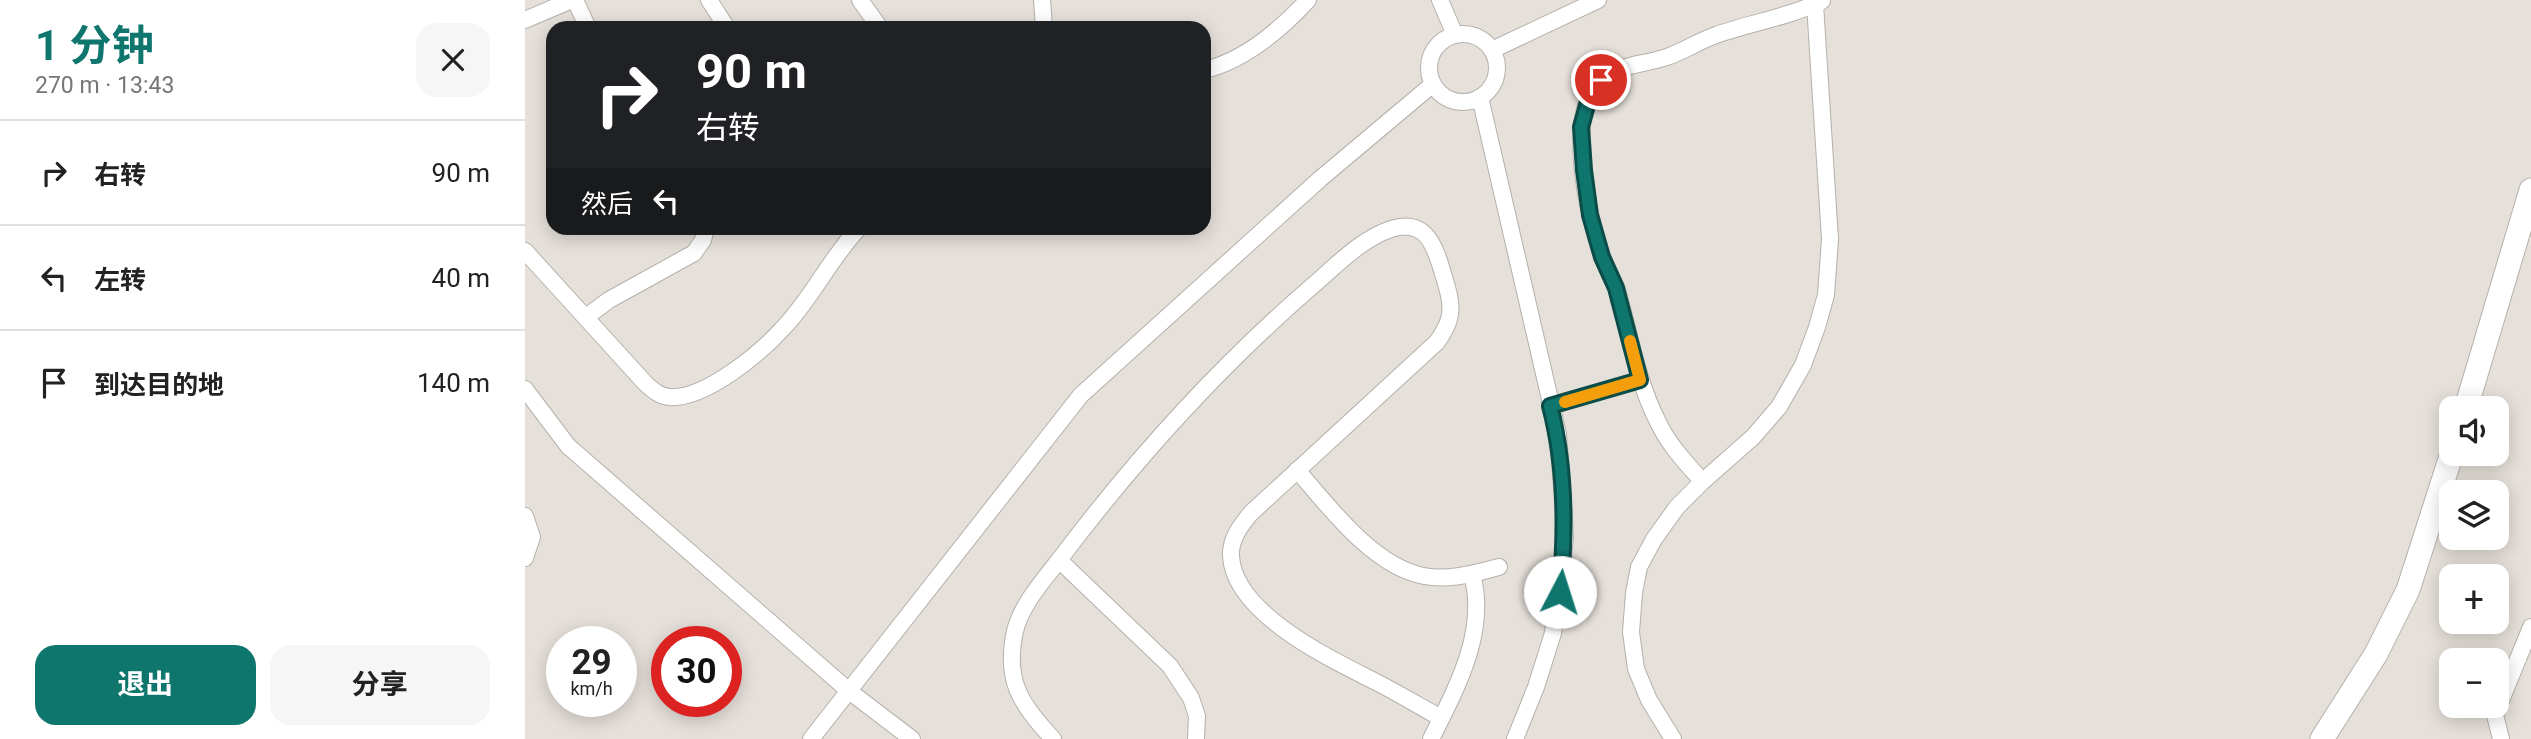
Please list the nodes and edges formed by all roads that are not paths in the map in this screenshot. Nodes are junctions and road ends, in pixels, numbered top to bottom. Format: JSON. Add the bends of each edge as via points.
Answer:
{"nodes":[{"id":1,"x":574,"y":0,"type":"edge"},
{"id":2,"x":709,"y":0,"type":"edge"},
{"id":3,"x":860,"y":0,"type":"edge"},
{"id":4,"x":1042,"y":0,"type":"edge"},
{"id":5,"x":1308,"y":0,"type":"edge"},
{"id":6,"x":1440,"y":0,"type":"edge"},
{"id":7,"x":1598,"y":0,"type":"edge"},
{"id":8,"x":1820,"y":2,"type":"edge"},
{"id":9,"x":525,"y":20,"type":"edge"},
{"id":10,"x":584,"y":21,"type":"edge"},
{"id":11,"x":722,"y":21,"type":"edge"},
{"id":12,"x":875,"y":21,"type":"edge"},
{"id":13,"x":1044,"y":21,"type":"edge"},
{"id":14,"x":1455,"y":35,"type":"junction"},
{"id":15,"x":1492,"y":50,"type":"junction"},
{"id":16,"x":1211,"y":67,"type":"edge"},
{"id":17,"x":1433,"y":84,"type":"junction"},
{"id":18,"x":1480,"y":97,"type":"junction"},
{"id":19,"x":2531,"y":190,"type":"edge"},
{"id":20,"x":704,"y":235,"type":"edge"},
{"id":21,"x":851,"y":235,"type":"edge"},
{"id":22,"x":525,"y":251,"type":"edge"},
{"id":23,"x":586,"y":317,"type":"junction"},
{"id":24,"x":1640,"y":380,"type":"junction"},
{"id":25,"x":525,"y":389,"type":"edge"},
{"id":26,"x":2470,"y":396,"type":"edge"},
{"id":27,"x":1550,"y":406,"type":"junction"},
{"id":28,"x":2448,"y":466,"type":"edge"},
{"id":29,"x":1297,"y":470,"type":"junction"},
{"id":30,"x":1702,"y":481,"type":"junction"},
{"id":31,"x":525,"y":516,"type":"edge"},
{"id":32,"x":525,"y":558,"type":"edge"},
{"id":33,"x":1059,"y":560,"type":"junction"},
{"id":34,"x":1499,"y":567,"type":"dead end"},
{"id":35,"x":1472,"y":574,"type":"junction"},
{"id":36,"x":2531,"y":627,"type":"edge"},
{"id":37,"x":849,"y":691,"type":"junction"},
{"id":38,"x":1441,"y":718,"type":"junction"},
{"id":39,"x":2327,"y":737,"type":"edge"},
{"id":40,"x":811,"y":739,"type":"edge"},
{"id":41,"x":912,"y":739,"type":"edge"},
{"id":42,"x":1053,"y":739,"type":"edge"},
{"id":43,"x":1196,"y":739,"type":"edge"},
{"id":44,"x":1431,"y":739,"type":"edge"},
{"id":45,"x":1514,"y":739,"type":"edge"},
{"id":46,"x":1673,"y":739,"type":"edge"},
{"id":47,"x":2501,"y":739,"type":"edge"}],
"edges":[{"from":1,"to":9,"type":"street"},
{"from":1,"to":10,"type":"street"},
{"from":2,"to":11,"type":"street"},
{"from":3,"to":12,"type":"street"},
{"from":4,"to":13,"type":"street"},
{"from":5,"to":16,"type":"street","via":[[1265,39]]},
{"from":6,"to":14,"type":"street"},
{"from":7,"to":15,"type":"street"},
{"from":8,"to":24,"type":"street","via":[[1714,36],[1669,56],[1619,68],[1591,91],[1581,127],[1590,215],[1616,288]]},
{"from":8,"to":30,"type":"street","via":[[1831,239],[1826,295],[1803,365],[1779,407],[1753,438]]},
{"from":14,"to":15,"type":"street","via":[[1476,36]]},
{"from":14,"to":17,"type":"street","via":[[1436,47],[1431,57]]},
{"from":15,"to":18,"type":"street","via":[[1497,71],[1494,82]]},
{"from":17,"to":18,"type":"street","via":[[1457,101]]},
{"from":17,"to":37,"type":"street","via":[[1320,179],[1081,395]]},
{"from":18,"to":27,"type":"street"},
{"from":19,"to":26,"type":"main road"},
{"from":20,"to":23,"type":"street","via":[[694,253]]},
{"from":21,"to":23,"type":"street","via":[[786,326],[759,351],[698,391],[670,397],[659,394]]},
{"from":22,"to":23,"type":"street"},
{"from":24,"to":27,"type":"street"},
{"from":24,"to":30,"type":"street","via":[[1659,426]]},
{"from":25,"to":37,"type":"street","via":[[568,446]]},
{"from":27,"to":45,"type":"street","via":[[1563,501],[1560,592],[1543,665]]},
{"from":28,"to":39,"type":"main road","via":[[2407,590]]},
{"from":29,"to":33,"type":"street","via":[[1443,333],[1450,318],[1448,292],[1433,243],[1414,227],[1394,229],[1360,245],[1282,313],[1176,416]]},
{"from":29,"to":35,"type":"street","via":[[1353,534],[1399,567],[1422,576]]},
{"from":29,"to":38,"type":"street","via":[[1238,528],[1230,555],[1239,582],[1269,619],[1305,645]]},
{"from":30,"to":46,"type":"street","via":[[1654,539],[1639,566],[1634,593],[1631,632],[1636,670]]},
{"from":31,"to":32,"type":"street","via":[[532,537]]},
{"from":33,"to":42,"type":"street","via":[[1027,606],[1016,629],[1012,654],[1018,695]]},
{"from":33,"to":43,"type":"street","via":[[1170,666],[1191,698],[1197,716]]},
{"from":34,"to":35,"type":"street"},
{"from":35,"to":38,"type":"street","via":[[1477,593],[1471,643]]},
{"from":36,"to":47,"type":"street","via":[[2495,715]]},
{"from":37,"to":40,"type":"street"},
{"from":37,"to":41,"type":"street"},
{"from":38,"to":44,"type":"street"}]}
